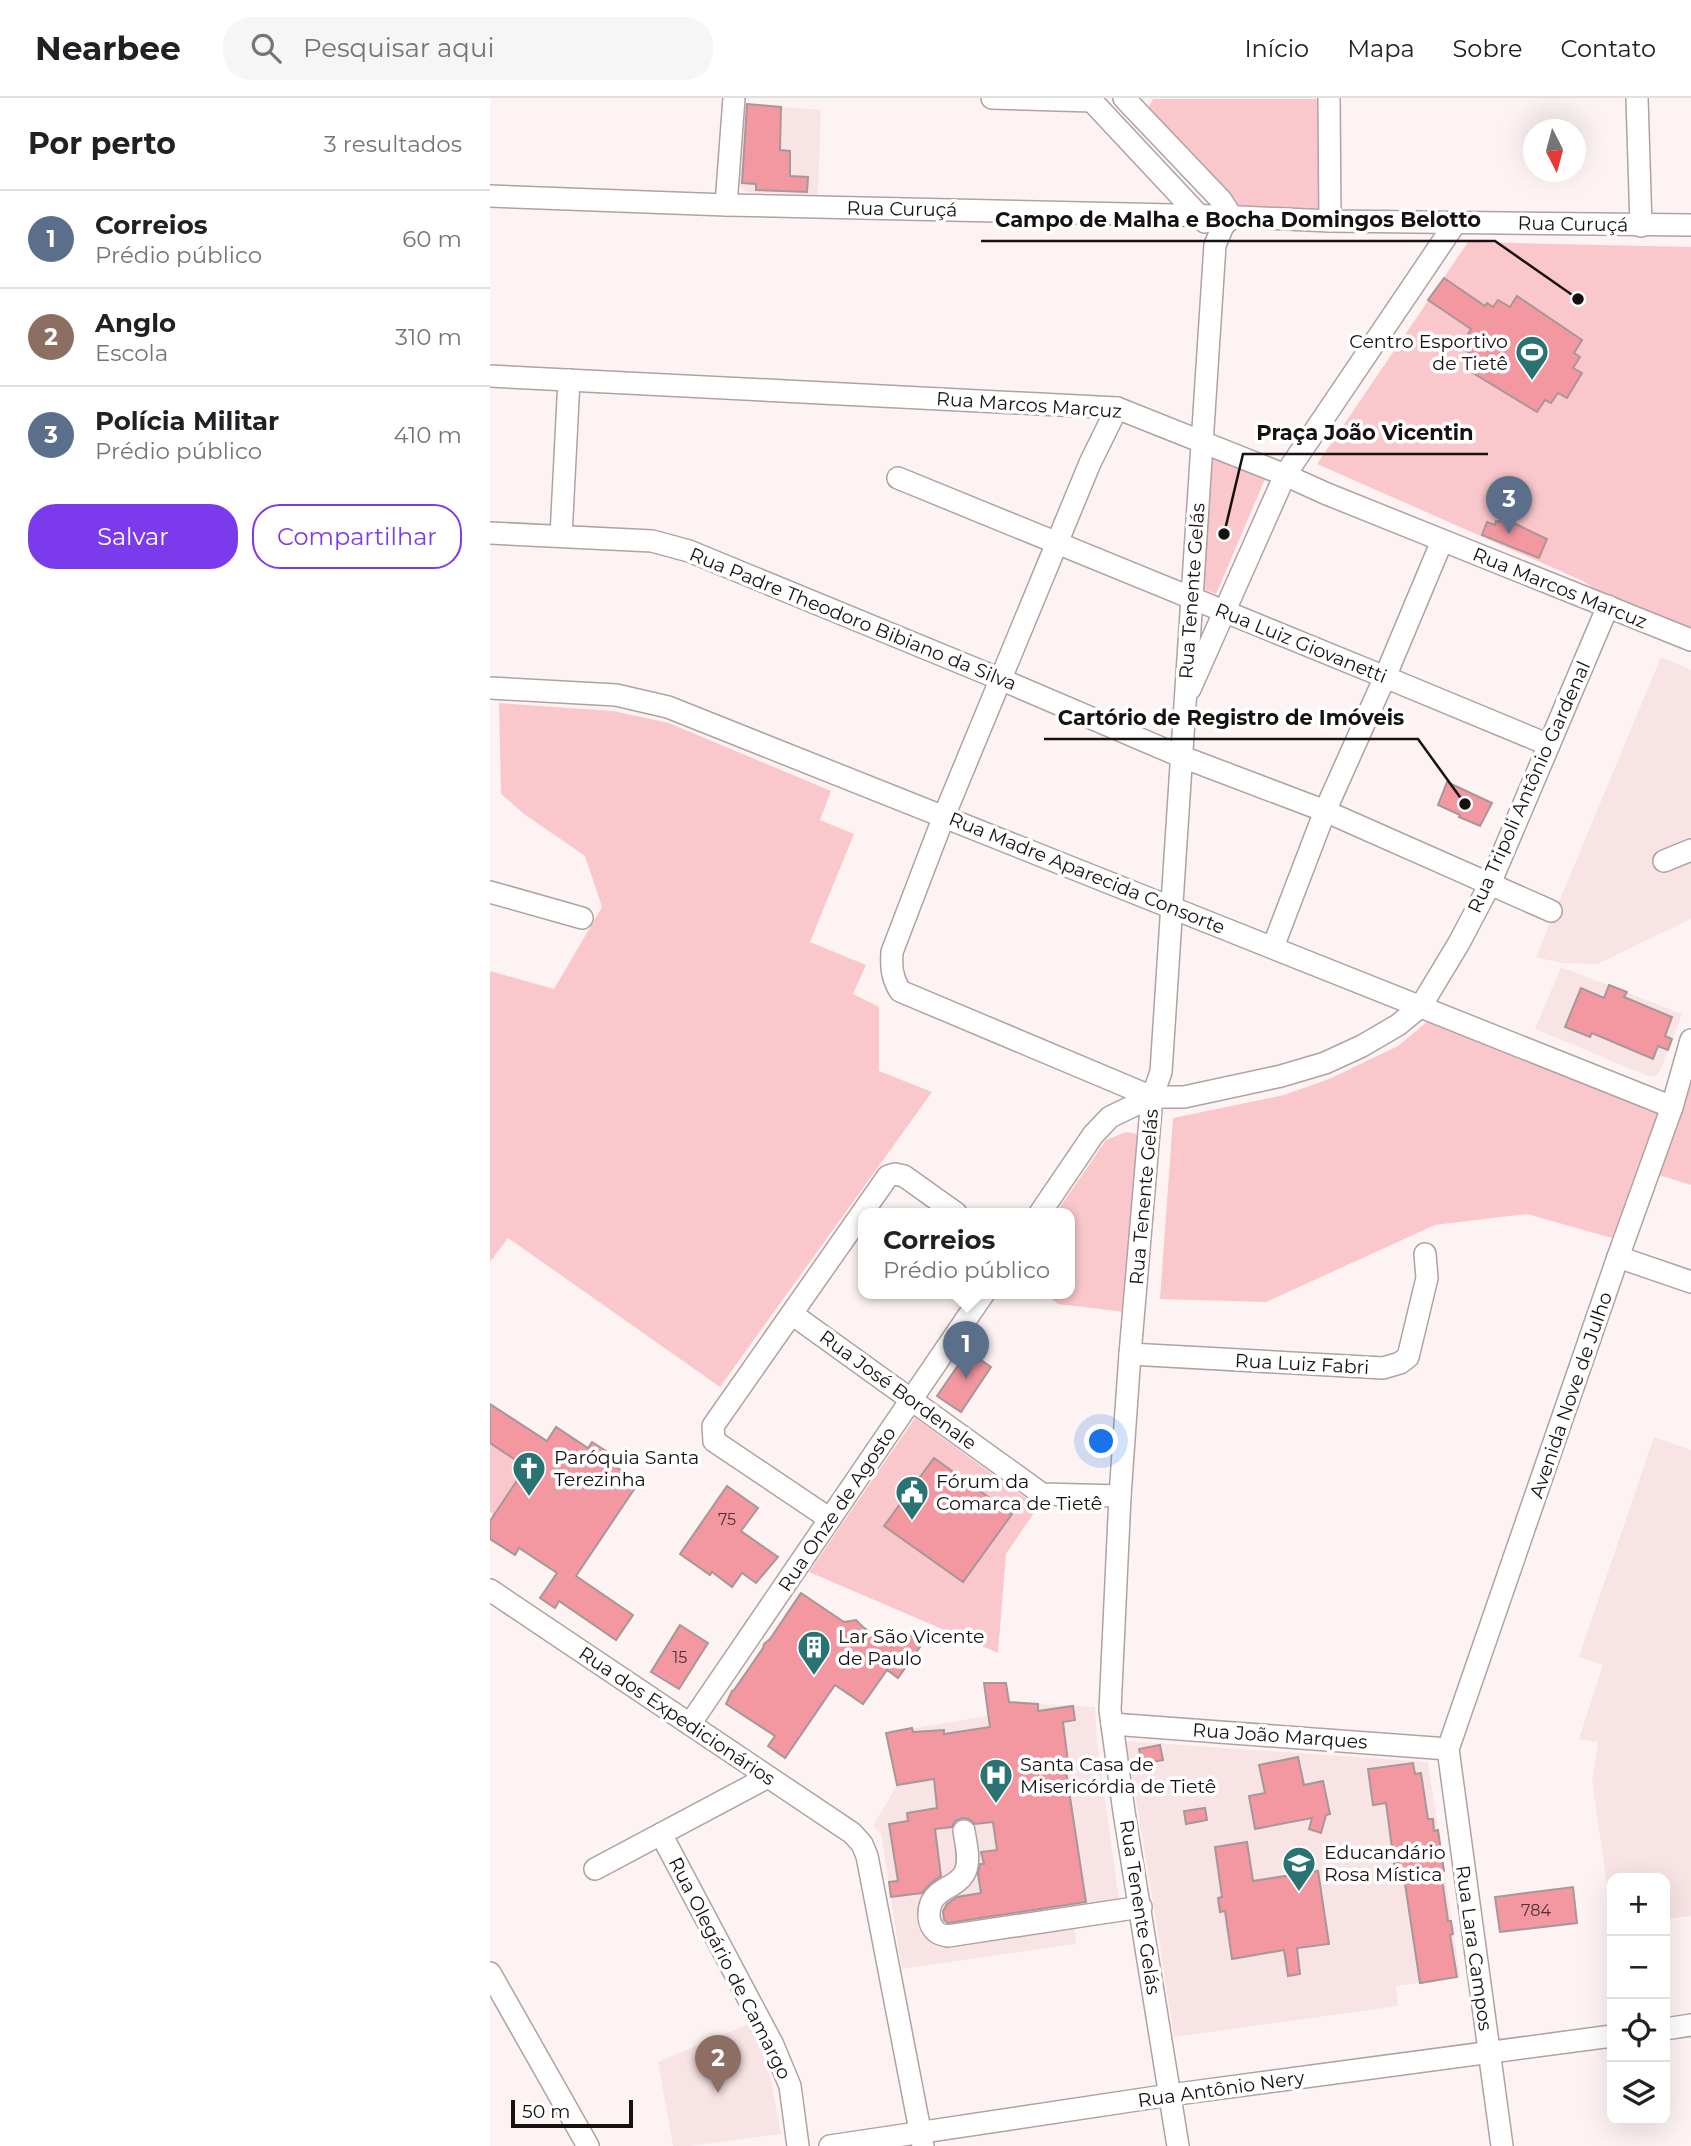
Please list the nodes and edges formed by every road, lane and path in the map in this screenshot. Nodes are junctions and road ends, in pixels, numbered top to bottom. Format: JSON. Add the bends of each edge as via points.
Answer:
{"nodes":[{"id":1,"x":734,"y":98,"type":"edge"},
{"id":2,"x":992,"y":98,"type":"edge"},
{"id":3,"x":1124,"y":98,"type":"edge"},
{"id":4,"x":1329,"y":98,"type":"edge"},
{"id":5,"x":1637,"y":98,"type":"edge"},
{"id":6,"x":1091,"y":99,"type":"edge"},
{"id":7,"x":490,"y":196,"type":"edge"},
{"id":8,"x":726,"y":205,"type":"junction"},
{"id":9,"x":1226,"y":209,"type":"junction"},
{"id":10,"x":1199,"y":216,"type":"junction"},
{"id":11,"x":1330,"y":221,"type":"junction"},
{"id":12,"x":1456,"y":222,"type":"junction"},
{"id":13,"x":1641,"y":226,"type":"junction"},
{"id":14,"x":1691,"y":226,"type":"edge"},
{"id":15,"x":1215,"y":245,"type":"junction"},
{"id":16,"x":490,"y":376,"type":"edge"},
{"id":17,"x":569,"y":380,"type":"junction"},
{"id":18,"x":1117,"y":408,"type":"junction"},
{"id":19,"x":1202,"y":442,"type":"junction"},
{"id":20,"x":1285,"y":475,"type":"junction"},
{"id":21,"x":898,"y":478,"type":"dead end"},
{"id":22,"x":490,"y":533,"type":"edge"},
{"id":23,"x":561,"y":536,"type":"junction"},
{"id":24,"x":1442,"y":541,"type":"junction"},
{"id":25,"x":1056,"y":543,"type":"junction"},
{"id":26,"x":1191,"y":598,"type":"junction"},
{"id":27,"x":1608,"y":606,"type":"junction"},
{"id":28,"x":1224,"y":611,"type":"junction"},
{"id":29,"x":1691,"y":640,"type":"edge"},
{"id":30,"x":1385,"y":677,"type":"junction"},
{"id":31,"x":1000,"y":679,"type":"junction"},
{"id":32,"x":490,"y":688,"type":"edge"},
{"id":33,"x":1185,"y":701,"type":"junction"},
{"id":34,"x":1549,"y":746,"type":"junction"},
{"id":35,"x":1180,"y":756,"type":"junction"},
{"id":36,"x":1325,"y":811,"type":"junction"},
{"id":37,"x":944,"y":816,"type":"junction"},
{"id":38,"x":1691,"y":850,"type":"edge"},
{"id":39,"x":1664,"y":861,"type":"dead end"},
{"id":40,"x":1489,"y":886,"type":"junction"},
{"id":41,"x":490,"y":892,"type":"edge"},
{"id":42,"x":1173,"y":908,"type":"junction"},
{"id":43,"x":1551,"y":911,"type":"dead end"},
{"id":44,"x":582,"y":918,"type":"dead end"},
{"id":45,"x":1273,"y":947,"type":"junction"},
{"id":46,"x":1420,"y":1006,"type":"junction"},
{"id":47,"x":1691,"y":1040,"type":"edge"},
{"id":48,"x":1152,"y":1097,"type":"junction"},
{"id":49,"x":1672,"y":1107,"type":"junction"},
{"id":50,"x":866,"y":1208,"type":"edge"},
{"id":51,"x":949,"y":1208,"type":"edge"},
{"id":52,"x":1043,"y":1208,"type":"edge"},
{"id":53,"x":858,"y":1219,"type":"edge"},
{"id":54,"x":1425,"y":1254,"type":"dead end"},
{"id":55,"x":1618,"y":1257,"type":"junction"},
{"id":56,"x":1691,"y":1282,"type":"edge"},
{"id":57,"x":980,"y":1299,"type":"edge"},
{"id":58,"x":792,"y":1314,"type":"junction"},
{"id":59,"x":1130,"y":1354,"type":"junction"},
{"id":60,"x":911,"y":1400,"type":"junction"},
{"id":61,"x":1121,"y":1496,"type":"junction"},
{"id":62,"x":830,"y":1519,"type":"junction"},
{"id":63,"x":490,"y":1590,"type":"edge"},
{"id":64,"x":690,"y":1724,"type":"junction"},
{"id":65,"x":1112,"y":1724,"type":"junction"},
{"id":66,"x":1448,"y":1749,"type":"junction"},
{"id":67,"x":768,"y":1777,"type":"junction"},
{"id":68,"x":964,"y":1831,"type":"dead end"},
{"id":69,"x":661,"y":1834,"type":"junction"},
{"id":70,"x":595,"y":1869,"type":"dead end"},
{"id":71,"x":1141,"y":1907,"type":"junction"},
{"id":72,"x":490,"y":1973,"type":"edge"},
{"id":73,"x":1691,"y":2025,"type":"edge"},
{"id":74,"x":1670,"y":2028,"type":"edge"},
{"id":75,"x":1607,"y":2037,"type":"edge"},
{"id":76,"x":1489,"y":2054,"type":"junction"},
{"id":77,"x":1170,"y":2095,"type":"junction"},
{"id":78,"x":922,"y":2139,"type":"edge"},
{"id":79,"x":588,"y":2146,"type":"edge"},
{"id":80,"x":799,"y":2146,"type":"edge"},
{"id":81,"x":830,"y":2146,"type":"edge"},
{"id":82,"x":1178,"y":2146,"type":"edge"},
{"id":83,"x":1502,"y":2146,"type":"edge"}],
"edges":[{"from":1,"to":8,"type":"street"},
{"from":2,"to":6,"type":"street"},
{"from":3,"to":9,"type":"street"},
{"from":4,"to":11,"type":"street"},
{"from":5,"to":13,"type":"street"},
{"from":6,"to":10,"type":"street"},
{"from":7,"to":8,"type":"street","name":"Rua Curuçá"},
{"from":8,"to":10,"type":"street","name":"Rua Curuçá"},
{"from":9,"to":10,"type":"street","name":"Rua Curuçá"},
{"from":9,"to":11,"type":"street","name":"Rua Curuçá"},
{"from":9,"to":15,"type":"street","name":"Rua Tenente Gelás"},
{"from":10,"to":15,"type":"street"},
{"from":11,"to":12,"type":"street","name":"Rua Curuçá"},
{"from":12,"to":13,"type":"street","name":"Rua Curuçá"},
{"from":12,"to":20,"type":"street"},
{"from":13,"to":14,"type":"street","name":"Rua Curuçá"},
{"from":15,"to":19,"type":"street","name":"Rua Tenente Gelás"},
{"from":16,"to":17,"type":"street","name":"Rua Marcos Marcuz"},
{"from":17,"to":18,"type":"street","name":"Rua Marcos Marcuz"},
{"from":17,"to":23,"type":"street"},
{"from":18,"to":19,"type":"street","name":"Rua Marcos Marcuz"},
{"from":18,"to":25,"type":"street"},
{"from":19,"to":20,"type":"street","name":"Rua Marcos Marcuz"},
{"from":19,"to":26,"type":"street","name":"Rua Tenente Gelás"},
{"from":20,"to":24,"type":"street","name":"Rua Marcos Marcuz"},
{"from":20,"to":28,"type":"street"},
{"from":21,"to":25,"type":"street","name":"Rua Luiz Giovanetti"},
{"from":22,"to":23,"type":"street","name":"Rua Padre Theodoro Bibiano da Silva"},
{"from":23,"to":31,"type":"street","name":"Rua Padre Theodoro Bibiano da Silva","via":[[652,541],[688,551]]},
{"from":24,"to":27,"type":"street","name":"Rua Marcos Marcuz"},
{"from":24,"to":30,"type":"street"},
{"from":25,"to":26,"type":"street","name":"Rua Luiz Giovanetti"},
{"from":25,"to":31,"type":"street"},
{"from":26,"to":28,"type":"street","name":"Rua Luiz Giovanetti"},
{"from":26,"to":33,"type":"street","name":"Rua Tenente Gelás"},
{"from":27,"to":29,"type":"street","name":"Rua Marcos Marcuz"},
{"from":27,"to":34,"type":"street","name":"Rua Tripoli Antônio Gardenal"},
{"from":28,"to":30,"type":"street","name":"Rua Luiz Giovanetti"},
{"from":28,"to":33,"type":"street"},
{"from":30,"to":34,"type":"street","name":"Rua Luiz Giovanetti"},
{"from":30,"to":36,"type":"street"},
{"from":31,"to":35,"type":"street","name":"Rua Padre Theodoro Bibiano da Silva"},
{"from":31,"to":37,"type":"street"},
{"from":32,"to":37,"type":"street","name":"Rua Madre Aparecida Consorte","via":[[616,695],[668,706]]},
{"from":33,"to":35,"type":"street","name":"Rua Tenente Gelás"},
{"from":34,"to":40,"type":"street","name":"Rua Tripoli Antônio Gardenal"},
{"from":35,"to":36,"type":"street","name":"Rua Padre Theodoro Bibiano da Silva"},
{"from":35,"to":42,"type":"street","name":"Rua Tenente Gelás"},
{"from":36,"to":40,"type":"street","name":"Rua Padre Theodoro Bibiano da Silva"},
{"from":36,"to":45,"type":"street"},
{"from":37,"to":42,"type":"street","name":"Rua Madre Aparecida Consorte"},
{"from":37,"to":48,"type":"street","via":[[892,952],[893,979],[900,991]]},
{"from":38,"to":39,"type":"street"},
{"from":40,"to":43,"type":"street","name":"Rua Padre Theodoro Bibiano da Silva"},
{"from":40,"to":46,"type":"street","name":"Rua Tripoli Antônio Gardenal"},
{"from":41,"to":44,"type":"street"},
{"from":42,"to":45,"type":"street","name":"Rua Madre Aparecida Consorte"},
{"from":42,"to":48,"type":"street","name":"Rua Tenente Gelás","via":[[1161,1072]]},
{"from":45,"to":46,"type":"street","name":"Rua Madre Aparecida Consorte"},
{"from":46,"to":48,"type":"street","name":"Rua Tripoli Antônio Gardenal","via":[[1398,1025],[1325,1063],[1184,1097]]},
{"from":46,"to":49,"type":"street","name":"Rua Madre Aparecida Consorte"},
{"from":47,"to":49,"type":"street","name":"Avenida Nove de Julho"},
{"from":48,"to":52,"type":"street","via":[[1110,1117]]},
{"from":48,"to":59,"type":"street","name":"Rua Tenente Gelás"},
{"from":49,"to":55,"type":"street","name":"Avenida Nove de Julho"},
{"from":50,"to":51,"type":"street","via":[[888,1176],[895,1174]]},
{"from":53,"to":58,"type":"street"},
{"from":54,"to":59,"type":"street","name":"Rua Luiz Fabri","via":[[1427,1278],[1408,1357],[1400,1363],[1383,1368]]},
{"from":55,"to":56,"type":"street"},
{"from":55,"to":66,"type":"street","name":"Avenida Nove de Julho"},
{"from":57,"to":60,"type":"street","name":"Rua Onze de Agosto"},
{"from":58,"to":60,"type":"street","name":"Rua José Bordenale"},
{"from":58,"to":62,"type":"street","via":[[713,1426],[714,1441]]},
{"from":59,"to":61,"type":"street","name":"Rua Tenente Gelás"},
{"from":60,"to":61,"type":"street","name":"Rua José Bordenale","via":[[1042,1494]]},
{"from":60,"to":62,"type":"street","name":"Rua Onze de Agosto"},
{"from":61,"to":65,"type":"street","name":"Rua Tenente Gelás"},
{"from":62,"to":64,"type":"street","name":"Rua Onze de Agosto"},
{"from":63,"to":64,"type":"street","name":"Rua dos Expedicionários"},
{"from":64,"to":67,"type":"street","name":"Rua dos Expedicionários"},
{"from":65,"to":66,"type":"street","name":"Rua João Marques"},
{"from":65,"to":71,"type":"street","name":"Rua Tenente Gelás"},
{"from":66,"to":76,"type":"street","name":"Rua Lara Campos"},
{"from":67,"to":69,"type":"street"},
{"from":67,"to":78,"type":"street","name":"Rua dos Expedicionários","via":[[862,1844]]},
{"from":68,"to":71,"type":"street","via":[[968,1860],[964,1874],[929,1906],[929,1920],[936,1932],[948,1936]]},
{"from":69,"to":70,"type":"street"},
{"from":69,"to":80,"type":"street","name":"Rua Olegário de Camargo","via":[[774,2045],[790,2086]]},
{"from":71,"to":77,"type":"street","name":"Rua Tenente Gelás"},
{"from":72,"to":79,"type":"street"},
{"from":73,"to":74,"type":"street"},
{"from":75,"to":76,"type":"street","name":"Rua Antônio Nery"},
{"from":76,"to":77,"type":"street","name":"Rua Antônio Nery"},
{"from":76,"to":83,"type":"street","name":"Rua Lara Campos"},
{"from":77,"to":78,"type":"street","name":"Rua Antônio Nery"},
{"from":77,"to":82,"type":"street","name":"Rua Tenente Gelás"},
{"from":78,"to":81,"type":"street","name":"Rua Antônio Nery"}]}
